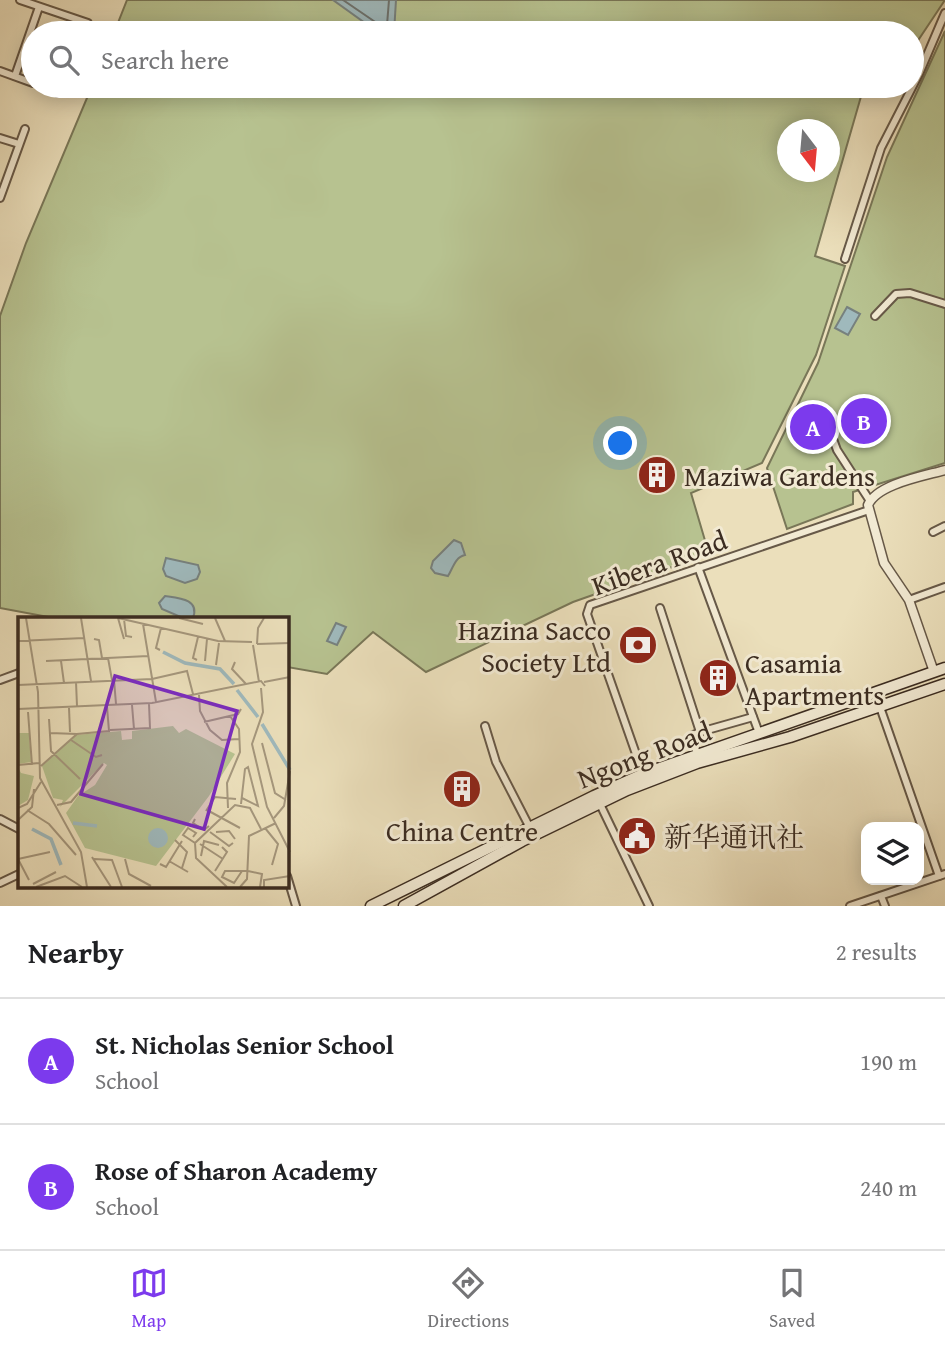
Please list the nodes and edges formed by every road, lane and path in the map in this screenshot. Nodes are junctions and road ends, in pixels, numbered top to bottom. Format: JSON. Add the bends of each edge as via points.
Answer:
{"nodes":[{"id":1,"x":20,"y":0,"type":"edge"},
{"id":2,"x":39,"y":7,"type":"junction"},
{"id":3,"x":945,"y":13,"type":"edge"},
{"id":4,"x":34,"y":21,"type":"edge"},
{"id":5,"x":82,"y":21,"type":"edge"},
{"id":6,"x":21,"y":59,"type":"edge"},
{"id":7,"x":924,"y":62,"type":"edge"},
{"id":8,"x":0,"y":71,"type":"edge"},
{"id":9,"x":15,"y":76,"type":"junction"},
{"id":10,"x":21,"y":78,"type":"edge"},
{"id":11,"x":907,"y":98,"type":"edge"},
{"id":12,"x":25,"y":129,"type":"dead end"},
{"id":13,"x":0,"y":138,"type":"edge"},
{"id":14,"x":19,"y":144,"type":"junction"},
{"id":15,"x":0,"y":198,"type":"edge"},
{"id":16,"x":845,"y":259,"type":"dead end"},
{"id":17,"x":945,"y":304,"type":"edge"},
{"id":18,"x":875,"y":316,"type":"dead end"},
{"id":19,"x":823,"y":412,"type":"dead end"},
{"id":20,"x":945,"y":470,"type":"edge"},
{"id":21,"x":869,"y":506,"type":"junction"},
{"id":22,"x":945,"y":526,"type":"edge"},
{"id":23,"x":933,"y":532,"type":"dead end"},
{"id":24,"x":698,"y":567,"type":"junction"},
{"id":25,"x":945,"y":587,"type":"edge"},
{"id":26,"x":909,"y":600,"type":"junction"},
{"id":27,"x":660,"y":608,"type":"dead end"},
{"id":28,"x":940,"y":670,"type":"edge"},
{"id":29,"x":18,"y":673,"type":"edge"},
{"id":30,"x":0,"y":680,"type":"edge"},
{"id":31,"x":945,"y":684,"type":"edge"},
{"id":32,"x":838,"y":706,"type":"junction"},
{"id":33,"x":880,"y":707,"type":"junction"},
{"id":34,"x":753,"y":717,"type":"junction"},
{"id":35,"x":841,"y":720,"type":"junction"},
{"id":36,"x":485,"y":726,"type":"dead end"},
{"id":37,"x":700,"y":732,"type":"junction"},
{"id":38,"x":759,"y":733,"type":"junction"},
{"id":39,"x":698,"y":756,"type":"junction"},
{"id":40,"x":643,"y":774,"type":"junction"},
{"id":41,"x":599,"y":802,"type":"junction"},
{"id":42,"x":0,"y":819,"type":"edge"},
{"id":43,"x":18,"y":828,"type":"edge"},
{"id":44,"x":530,"y":828,"type":"junction"},
{"id":45,"x":18,"y":874,"type":"edge"},
{"id":46,"x":942,"y":875,"type":"edge"},
{"id":47,"x":0,"y":883,"type":"edge"},
{"id":48,"x":289,"y":883,"type":"edge"},
{"id":49,"x":881,"y":896,"type":"junction"},
{"id":50,"x":382,"y":900,"type":"junction"},
{"id":51,"x":296,"y":906,"type":"edge"},
{"id":52,"x":371,"y":906,"type":"edge"},
{"id":53,"x":395,"y":906,"type":"edge"},
{"id":54,"x":404,"y":906,"type":"edge"},
{"id":55,"x":649,"y":906,"type":"edge"},
{"id":56,"x":850,"y":906,"type":"edge"},
{"id":57,"x":885,"y":906,"type":"edge"}],
"edges":[{"from":1,"to":2,"type":"street"},
{"from":2,"to":4,"type":"street"},
{"from":2,"to":5,"type":"street"},
{"from":3,"to":7,"type":"street"},
{"from":6,"to":9,"type":"street"},
{"from":8,"to":9,"type":"street"},
{"from":9,"to":10,"type":"street"},
{"from":11,"to":16,"type":"street","via":[[881,148]]},
{"from":12,"to":14,"type":"street"},
{"from":13,"to":14,"type":"street"},
{"from":14,"to":15,"type":"street"},
{"from":17,"to":18,"type":"street","via":[[911,293],[896,294]]},
{"from":19,"to":21,"type":"street","via":[[839,453]]},
{"from":20,"to":21,"type":"street","via":[[895,485]]},
{"from":21,"to":24,"type":"street","name":"Kibera Road"},
{"from":21,"to":26,"type":"street","via":[[886,566]]},
{"from":22,"to":23,"type":"street"},
{"from":24,"to":34,"type":"street"},
{"from":24,"to":40,"type":"street","name":"Kibera Road","via":[[593,602],[588,608]]},
{"from":25,"to":26,"type":"street"},
{"from":26,"to":28,"type":"street"},
{"from":27,"to":37,"type":"street"},
{"from":28,"to":32,"type":"main road","name":"Ngong Road"},
{"from":29,"to":30,"type":"street"},
{"from":31,"to":33,"type":"main road","name":"Ngong Road"},
{"from":32,"to":35,"type":"main road","via":[[831,714]]},
{"from":32,"to":38,"type":"main road","name":"Ngong Road"},
{"from":33,"to":35,"type":"main road","name":"Ngong Road"},
{"from":33,"to":46,"type":"street","via":[[930,855]]},
{"from":34,"to":37,"type":"street"},
{"from":34,"to":38,"type":"street"},
{"from":35,"to":41,"type":"main road","name":"Ngong Road","via":[[697,764]]},
{"from":36,"to":44,"type":"street","via":[[496,762]]},
{"from":37,"to":39,"type":"street","via":[[691,736]]},
{"from":38,"to":39,"type":"main road","name":"Ngong Road"},
{"from":39,"to":40,"type":"main road","name":"Ngong Road"},
{"from":40,"to":44,"type":"main road","name":"Ngong Road"},
{"from":41,"to":54,"type":"main road","name":"Ngong Road"},
{"from":41,"to":55,"type":"street"},
{"from":42,"to":43,"type":"street"},
{"from":44,"to":50,"type":"main road","name":"Ngong Road"},
{"from":45,"to":47,"type":"street"},
{"from":46,"to":49,"type":"street"},
{"from":48,"to":51,"type":"street"},
{"from":49,"to":56,"type":"street"},
{"from":49,"to":57,"type":"street"},
{"from":50,"to":52,"type":"main road","name":"Ngong Road"},
{"from":50,"to":53,"type":"main road"}]}
